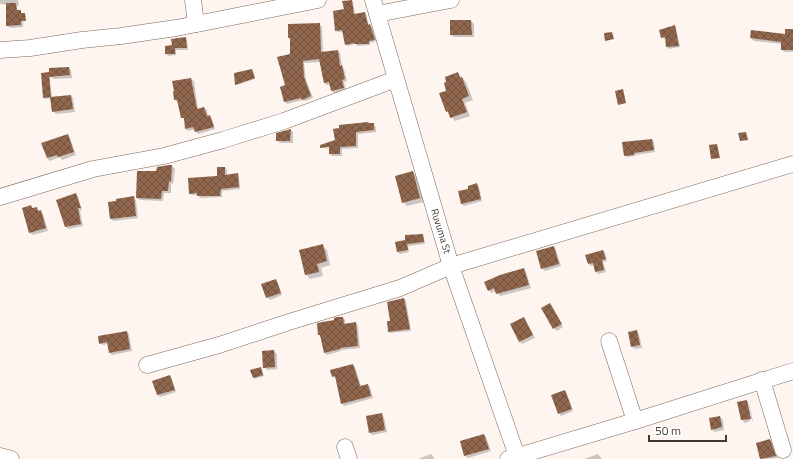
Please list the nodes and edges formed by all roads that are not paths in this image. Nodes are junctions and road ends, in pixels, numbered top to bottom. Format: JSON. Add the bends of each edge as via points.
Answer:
{"nodes":[{"id":1,"x":193,"y":0,"type":"edge"},
{"id":2,"x":318,"y":0,"type":"edge"},
{"id":3,"x":451,"y":0,"type":"edge"},
{"id":4,"x":375,"y":7,"type":"edge"},
{"id":5,"x":196,"y":24,"type":"junction"},
{"id":6,"x":0,"y":50,"type":"edge"},
{"id":7,"x":396,"y":79,"type":"junction"},
{"id":8,"x":793,"y":164,"type":"edge"},
{"id":9,"x":0,"y":197,"type":"edge"},
{"id":10,"x":451,"y":266,"type":"junction"},
{"id":11,"x":609,"y":341,"type":"dead end"},
{"id":12,"x":147,"y":365,"type":"dead end"},
{"id":13,"x":793,"y":371,"type":"edge"},
{"id":14,"x":762,"y":380,"type":"junction"},
{"id":15,"x":634,"y":421,"type":"junction"},
{"id":16,"x":783,"y":450,"type":"dead end"},
{"id":17,"x":0,"y":456,"type":"edge"},
{"id":18,"x":514,"y":458,"type":"edge"},
{"id":19,"x":11,"y":459,"type":"edge"}],
"edges":[{"from":1,"to":5,"type":"street"},
{"from":2,"to":5,"type":"street"},
{"from":3,"to":4,"type":"street"},
{"from":4,"to":7,"type":"street","name":"Ruvuma St"},
{"from":5,"to":6,"type":"street"},
{"from":7,"to":9,"type":"street","via":[[284,121],[223,140],[164,156],[94,169]]},
{"from":7,"to":10,"type":"street","name":"Ruvuma St"},
{"from":8,"to":10,"type":"street"},
{"from":10,"to":12,"type":"street","via":[[400,288]]},
{"from":10,"to":18,"type":"street","name":"Ruvuma St"},
{"from":11,"to":15,"type":"street"},
{"from":13,"to":14,"type":"street"},
{"from":14,"to":15,"type":"street"},
{"from":14,"to":16,"type":"street"},
{"from":15,"to":18,"type":"street"},
{"from":17,"to":19,"type":"street"}]}
